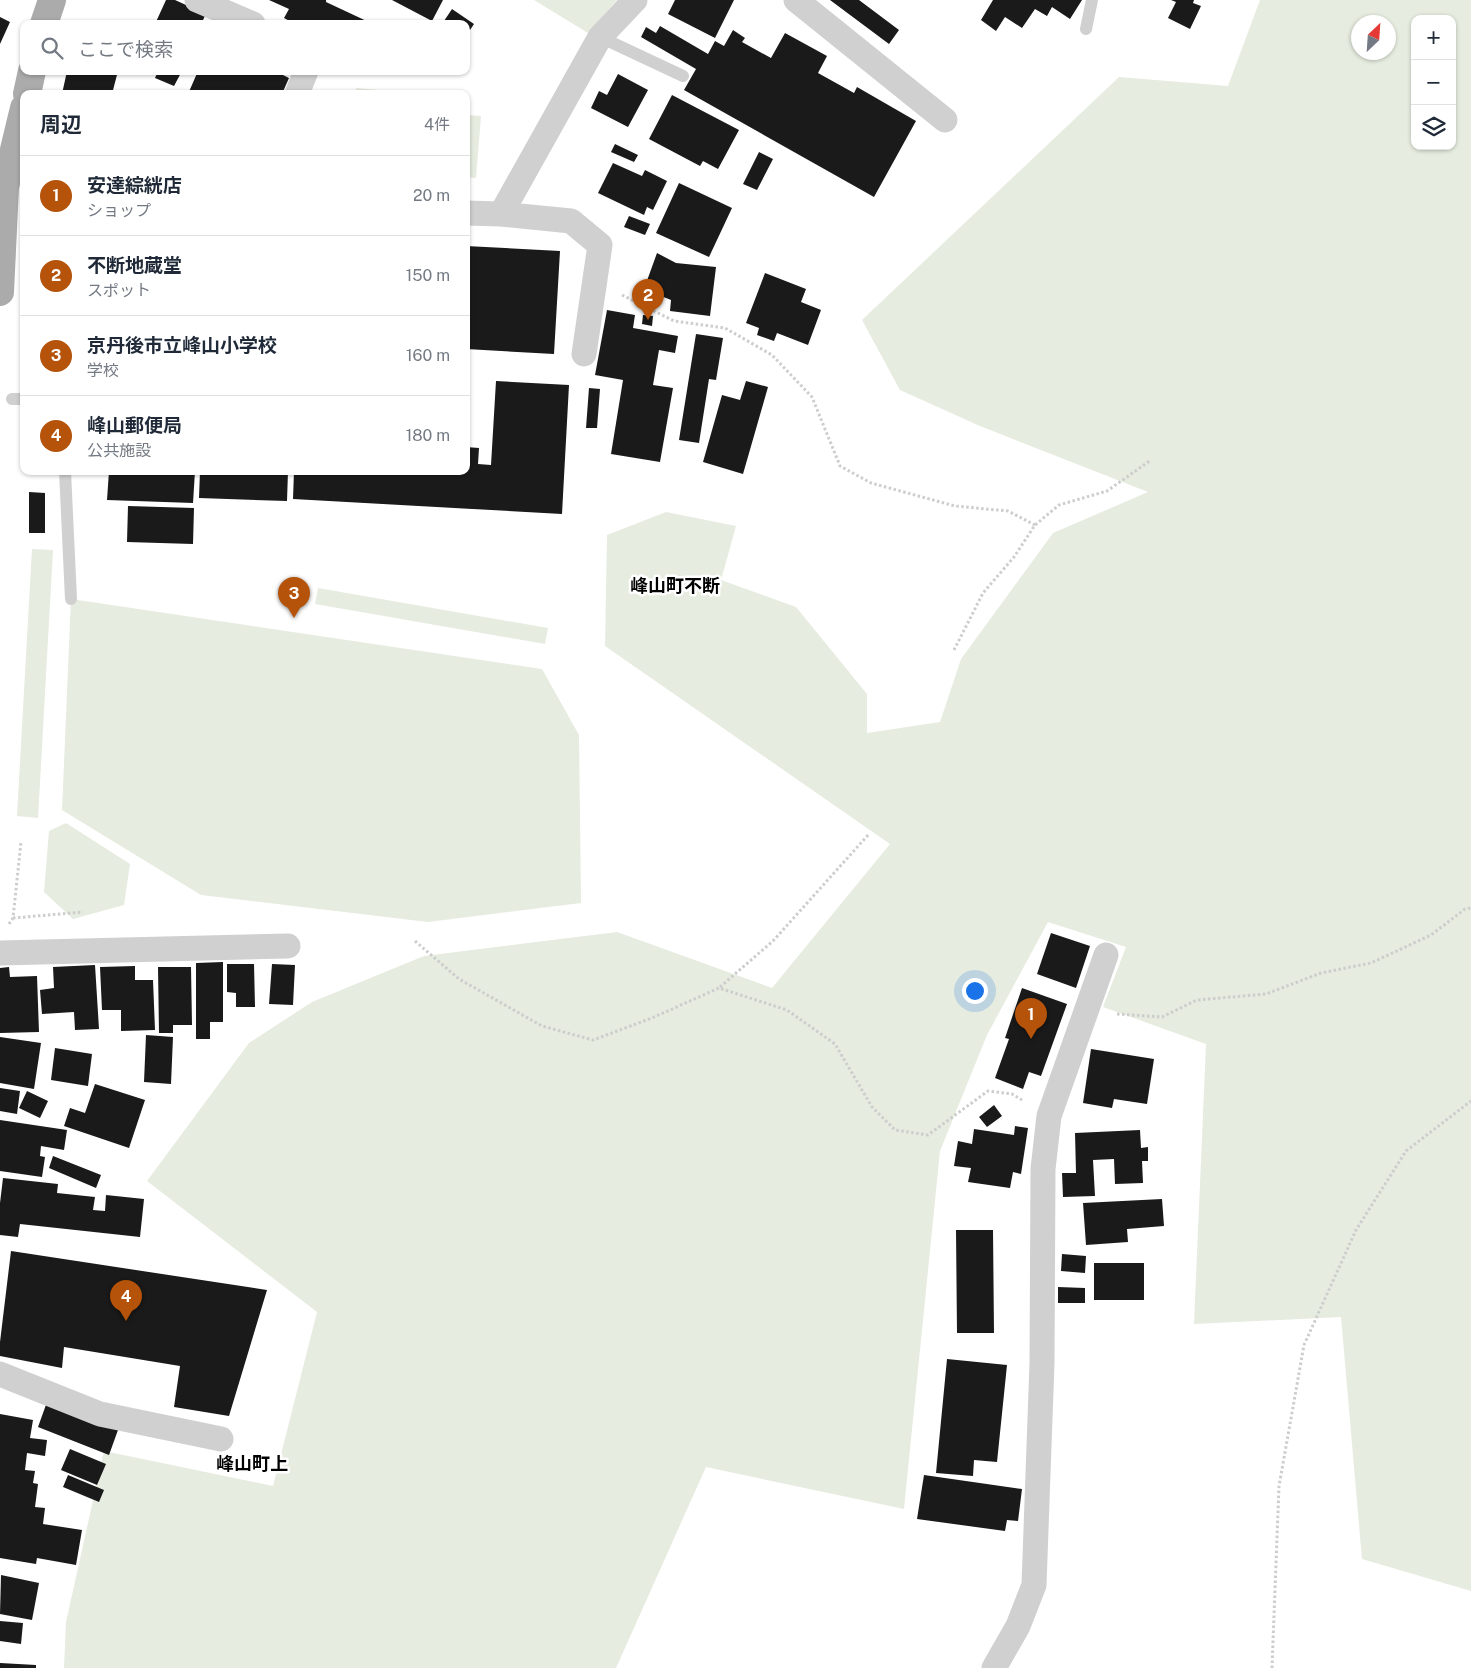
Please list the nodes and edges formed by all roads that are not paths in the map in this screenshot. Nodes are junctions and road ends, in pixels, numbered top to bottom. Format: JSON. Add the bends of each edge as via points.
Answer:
{"nodes":[{"id":1,"x":52,"y":0,"type":"edge"},
{"id":2,"x":197,"y":0,"type":"edge"},
{"id":3,"x":635,"y":0,"type":"edge"},
{"id":4,"x":796,"y":0,"type":"edge"},
{"id":5,"x":1092,"y":0,"type":"edge"},
{"id":6,"x":45,"y":20,"type":"edge"},
{"id":7,"x":244,"y":20,"type":"edge"},
{"id":8,"x":1086,"y":29,"type":"dead end"},
{"id":9,"x":600,"y":37,"type":"junction"},
{"id":10,"x":31,"y":75,"type":"edge"},
{"id":11,"x":304,"y":75,"type":"edge"},
{"id":12,"x":683,"y":76,"type":"dead end"},
{"id":13,"x":28,"y":90,"type":"edge"},
{"id":14,"x":299,"y":90,"type":"edge"},
{"id":15,"x":945,"y":120,"type":"dead end"},
{"id":16,"x":20,"y":140,"type":"edge"},
{"id":17,"x":14,"y":188,"type":"edge"},
{"id":18,"x":470,"y":212,"type":"edge"},
{"id":19,"x":501,"y":214,"type":"junction"},
{"id":20,"x":0,"y":292,"type":"edge"},
{"id":21,"x":584,"y":354,"type":"dead end"},
{"id":22,"x":65,"y":475,"type":"edge"},
{"id":23,"x":71,"y":599,"type":"dead end"},
{"id":24,"x":2,"y":942,"type":"edge"},
{"id":25,"x":288,"y":946,"type":"dead end"},
{"id":26,"x":1106,"y":955,"type":"dead end"},
{"id":27,"x":0,"y":1374,"type":"edge"},
{"id":28,"x":221,"y":1439,"type":"dead end"},
{"id":29,"x":994,"y":1668,"type":"edge"}],
"edges":[{"from":1,"to":6,"type":"main road"},
{"from":2,"to":7,"type":"street"},
{"from":3,"to":9,"type":"street"},
{"from":4,"to":15,"type":"street"},
{"from":5,"to":8,"type":"lane"},
{"from":9,"to":12,"type":"lane"},
{"from":9,"to":19,"type":"street"},
{"from":10,"to":13,"type":"main road"},
{"from":11,"to":14,"type":"street"},
{"from":16,"to":17,"type":"main road"},
{"from":17,"to":20,"type":"main road"},
{"from":18,"to":19,"type":"street"},
{"from":19,"to":21,"type":"street","via":[[571,221],[600,245]]},
{"from":22,"to":23,"type":"lane"},
{"from":24,"to":25,"type":"street"},
{"from":26,"to":29,"type":"street","via":[[1048,1116],[1043,1169],[1042,1363],[1034,1585],[1018,1626]]},
{"from":27,"to":28,"type":"street","via":[[100,1414]]}]}
